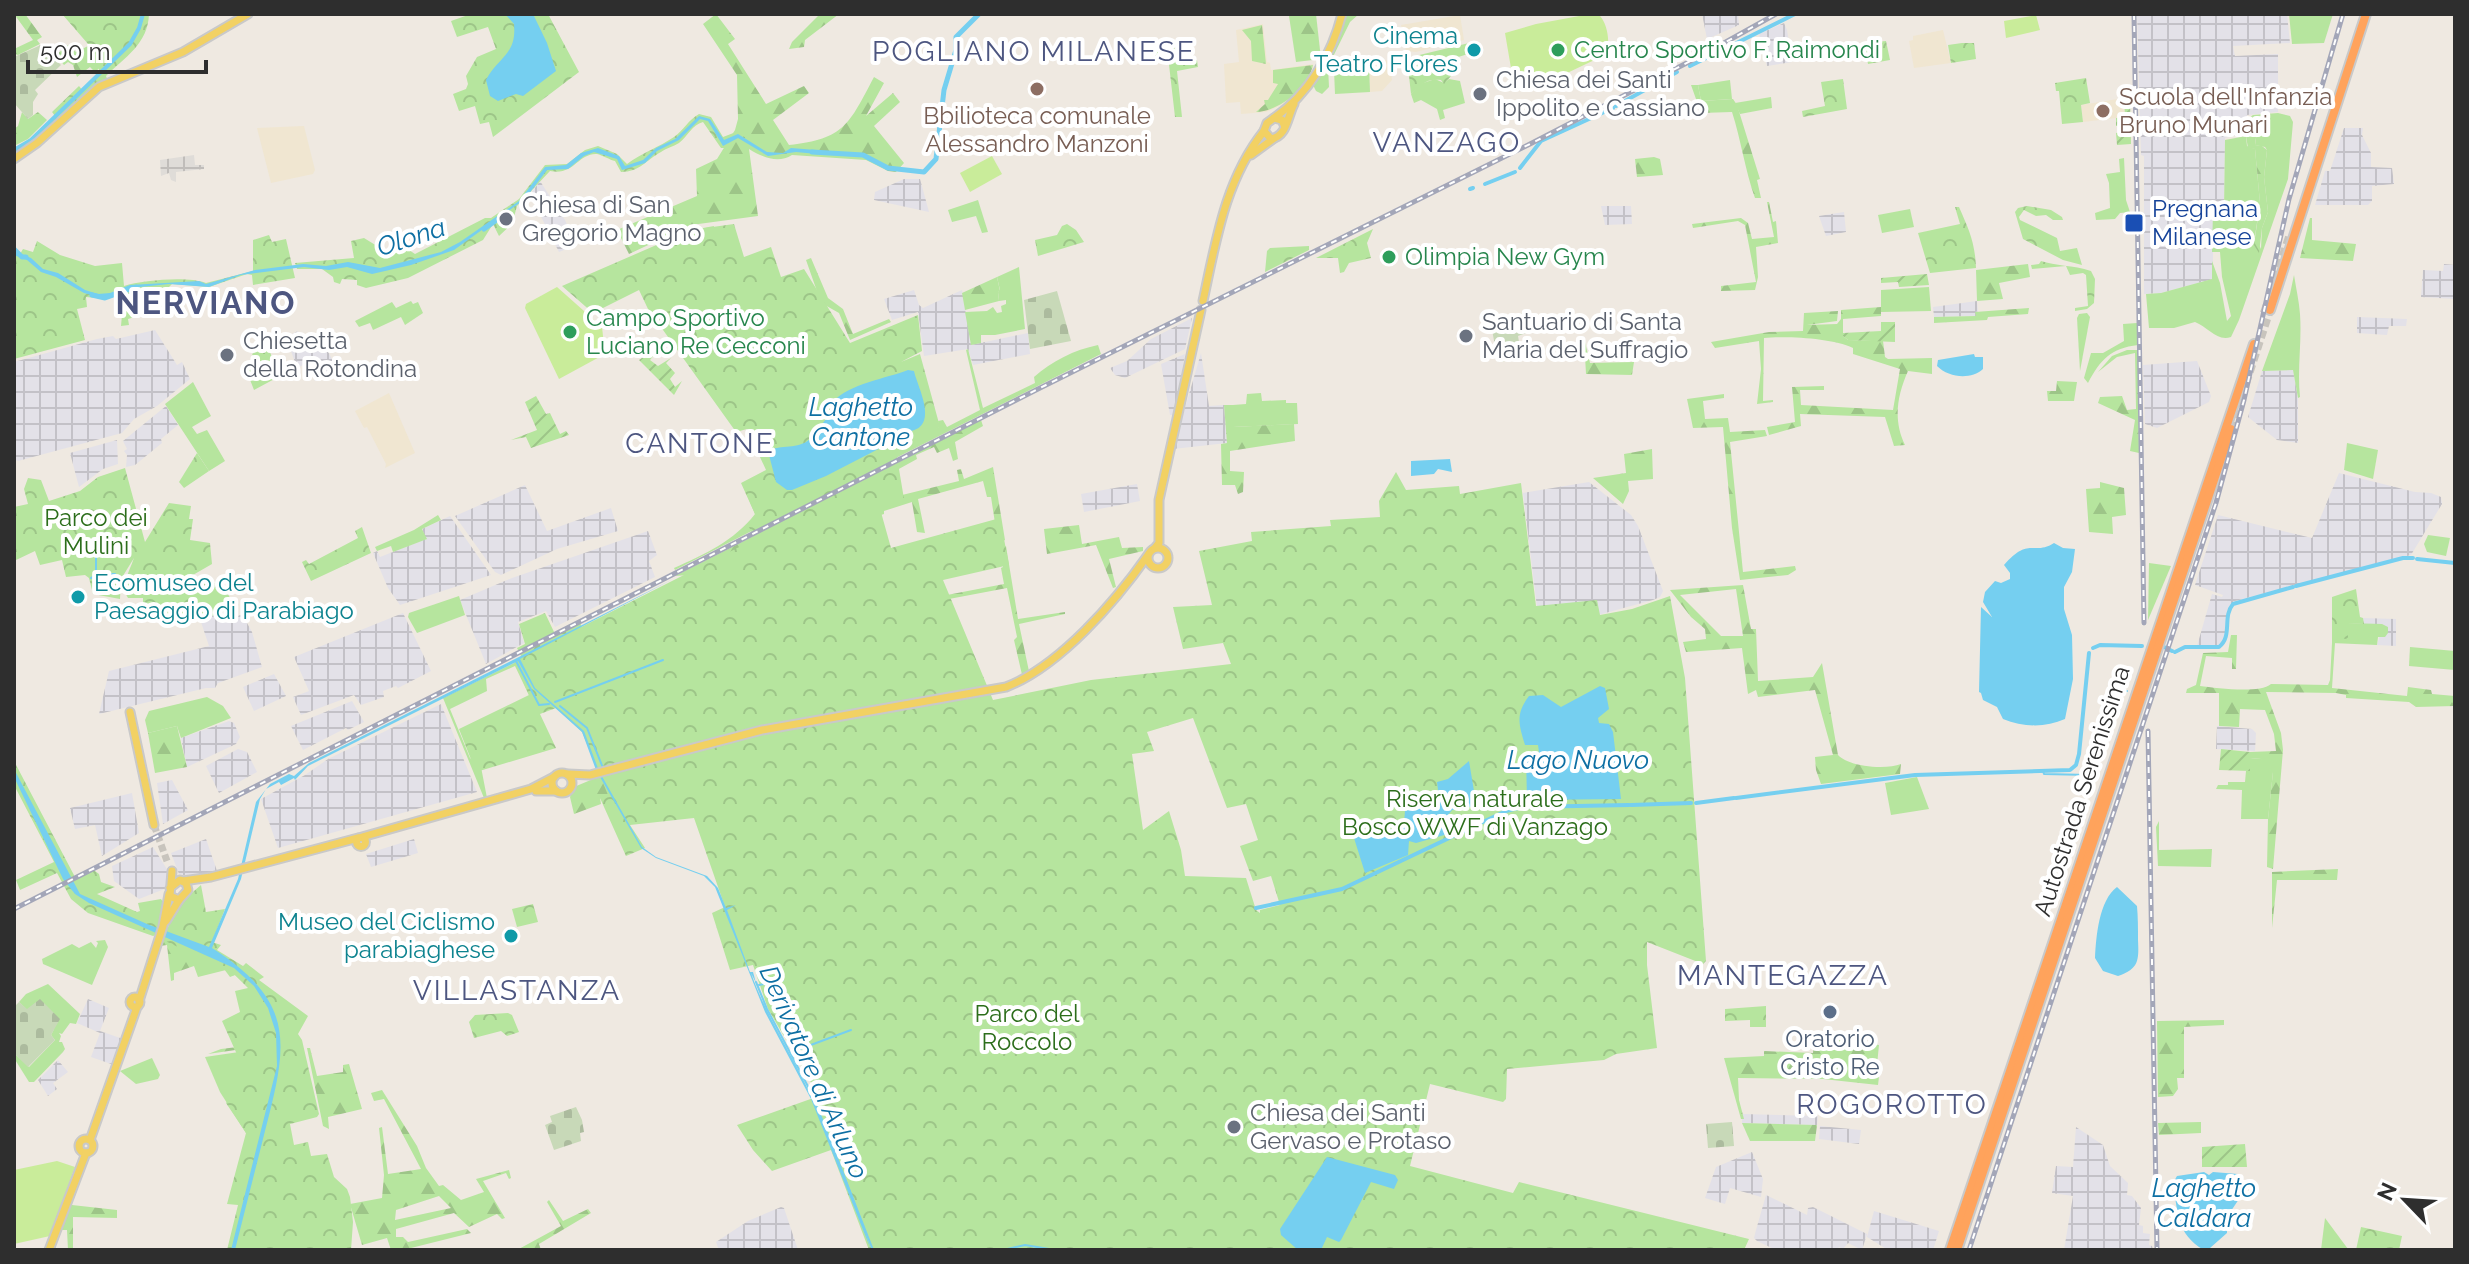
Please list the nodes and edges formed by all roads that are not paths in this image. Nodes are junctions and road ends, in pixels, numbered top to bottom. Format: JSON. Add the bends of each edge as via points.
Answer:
{"nodes":[{"id":1,"x":1342,"y":14,"type":"edge"},
{"id":2,"x":2363,"y":14,"type":"edge"},
{"id":3,"x":247,"y":15,"type":"edge"},
{"id":4,"x":1301,"y":94,"type":"junction"},
{"id":5,"x":1274,"y":118,"type":"junction"},
{"id":6,"x":1285,"y":127,"type":"junction"},
{"id":7,"x":1264,"y":131,"type":"junction"},
{"id":8,"x":1274,"y":139,"type":"junction"},
{"id":9,"x":14,"y":158,"type":"edge"},
{"id":10,"x":1231,"y":187,"type":"junction"},
{"id":11,"x":2290,"y":234,"type":"tunnel mouth"},
{"id":12,"x":2270,"y":310,"type":"tunnel mouth"},
{"id":13,"x":2254,"y":344,"type":"dead end"},
{"id":14,"x":2231,"y":429,"type":"tunnel mouth"},
{"id":15,"x":1158,"y":527,"type":"junction"},
{"id":16,"x":1155,"y":548,"type":"junction"},
{"id":17,"x":1167,"y":554,"type":"junction"},
{"id":18,"x":1148,"y":555,"type":"junction"},
{"id":19,"x":1152,"y":567,"type":"junction"},
{"id":20,"x":1130,"y":580,"type":"junction"},
{"id":21,"x":133,"y":712,"type":"dead end"},
{"id":22,"x":568,"y":774,"type":"junction"},
{"id":23,"x":596,"y":774,"type":"junction"},
{"id":24,"x":554,"y":777,"type":"junction"},
{"id":25,"x":571,"y":788,"type":"junction"},
{"id":26,"x":556,"y":791,"type":"junction"},
{"id":27,"x":413,"y":822,"type":"junction"},
{"id":28,"x":154,"y":825,"type":"tunnel mouth"},
{"id":29,"x":167,"y":861,"type":"tunnel mouth"},
{"id":30,"x":172,"y":871,"type":"junction"},
{"id":31,"x":211,"y":877,"type":"junction"},
{"id":32,"x":183,"y":881,"type":"junction"},
{"id":33,"x":169,"y":891,"type":"junction"},
{"id":34,"x":186,"y":893,"type":"junction"},
{"id":35,"x":179,"y":900,"type":"junction"},
{"id":36,"x":162,"y":930,"type":"junction"},
{"id":37,"x":49,"y":1250,"type":"edge"},
{"id":38,"x":1950,"y":1250,"type":"edge"},
{"id":39,"x":1957,"y":1250,"type":"edge"}],
"edges":[{"from":1,"to":4,"type":"main road","via":[[1323,64]]},
{"from":2,"to":11,"type":"highway"},
{"from":2,"to":12,"type":"highway"},
{"from":3,"to":9,"type":"main road","via":[[183,52],[99,87]]},
{"from":4,"to":5,"type":"main road"},
{"from":4,"to":6,"type":"main road"},
{"from":5,"to":6,"type":"main road"},
{"from":5,"to":7,"type":"main road"},
{"from":6,"to":8,"type":"main road"},
{"from":7,"to":8,"type":"main road"},
{"from":7,"to":10,"type":"main road"},
{"from":8,"to":10,"type":"main road","via":[[1249,157]]},
{"from":10,"to":15,"type":"main road","via":[[1159,500]]},
{"from":13,"to":38,"type":"highway","name":"Autostrada Serenissima"},
{"from":14,"to":39,"type":"highway","name":"Autostrada Serenissima"},
{"from":15,"to":16,"type":"main road"},
{"from":15,"to":17,"type":"main road"},
{"from":16,"to":17,"type":"main road"},
{"from":16,"to":18,"type":"main road"},
{"from":17,"to":19,"type":"main road","via":[[1165,565]]},
{"from":18,"to":19,"type":"main road"},
{"from":18,"to":20,"type":"main road"},
{"from":19,"to":20,"type":"main road"},
{"from":20,"to":23,"type":"main road","via":[[1056,658],[1006,687],[762,730]]},
{"from":21,"to":28,"type":"main road"},
{"from":22,"to":23,"type":"main road"},
{"from":22,"to":24,"type":"main road"},
{"from":22,"to":25,"type":"main road"},
{"from":23,"to":25,"type":"main road"},
{"from":24,"to":26,"type":"main road"},
{"from":24,"to":27,"type":"main road","via":[[527,791]]},
{"from":25,"to":26,"type":"main road"},
{"from":26,"to":27,"type":"main road","via":[[540,790]]},
{"from":27,"to":31,"type":"main road","via":[[361,841]]},
{"from":29,"to":30,"type":"main road"},
{"from":30,"to":32,"type":"main road"},
{"from":30,"to":33,"type":"main road"},
{"from":31,"to":32,"type":"main road"},
{"from":31,"to":34,"type":"main road"},
{"from":32,"to":33,"type":"main road"},
{"from":32,"to":34,"type":"main road"},
{"from":33,"to":35,"type":"main road"},
{"from":33,"to":36,"type":"main road"},
{"from":34,"to":35,"type":"main road"},
{"from":35,"to":36,"type":"main road"},
{"from":36,"to":37,"type":"main road","via":[[88,1139],[80,1142],[83,1152]]}]}
